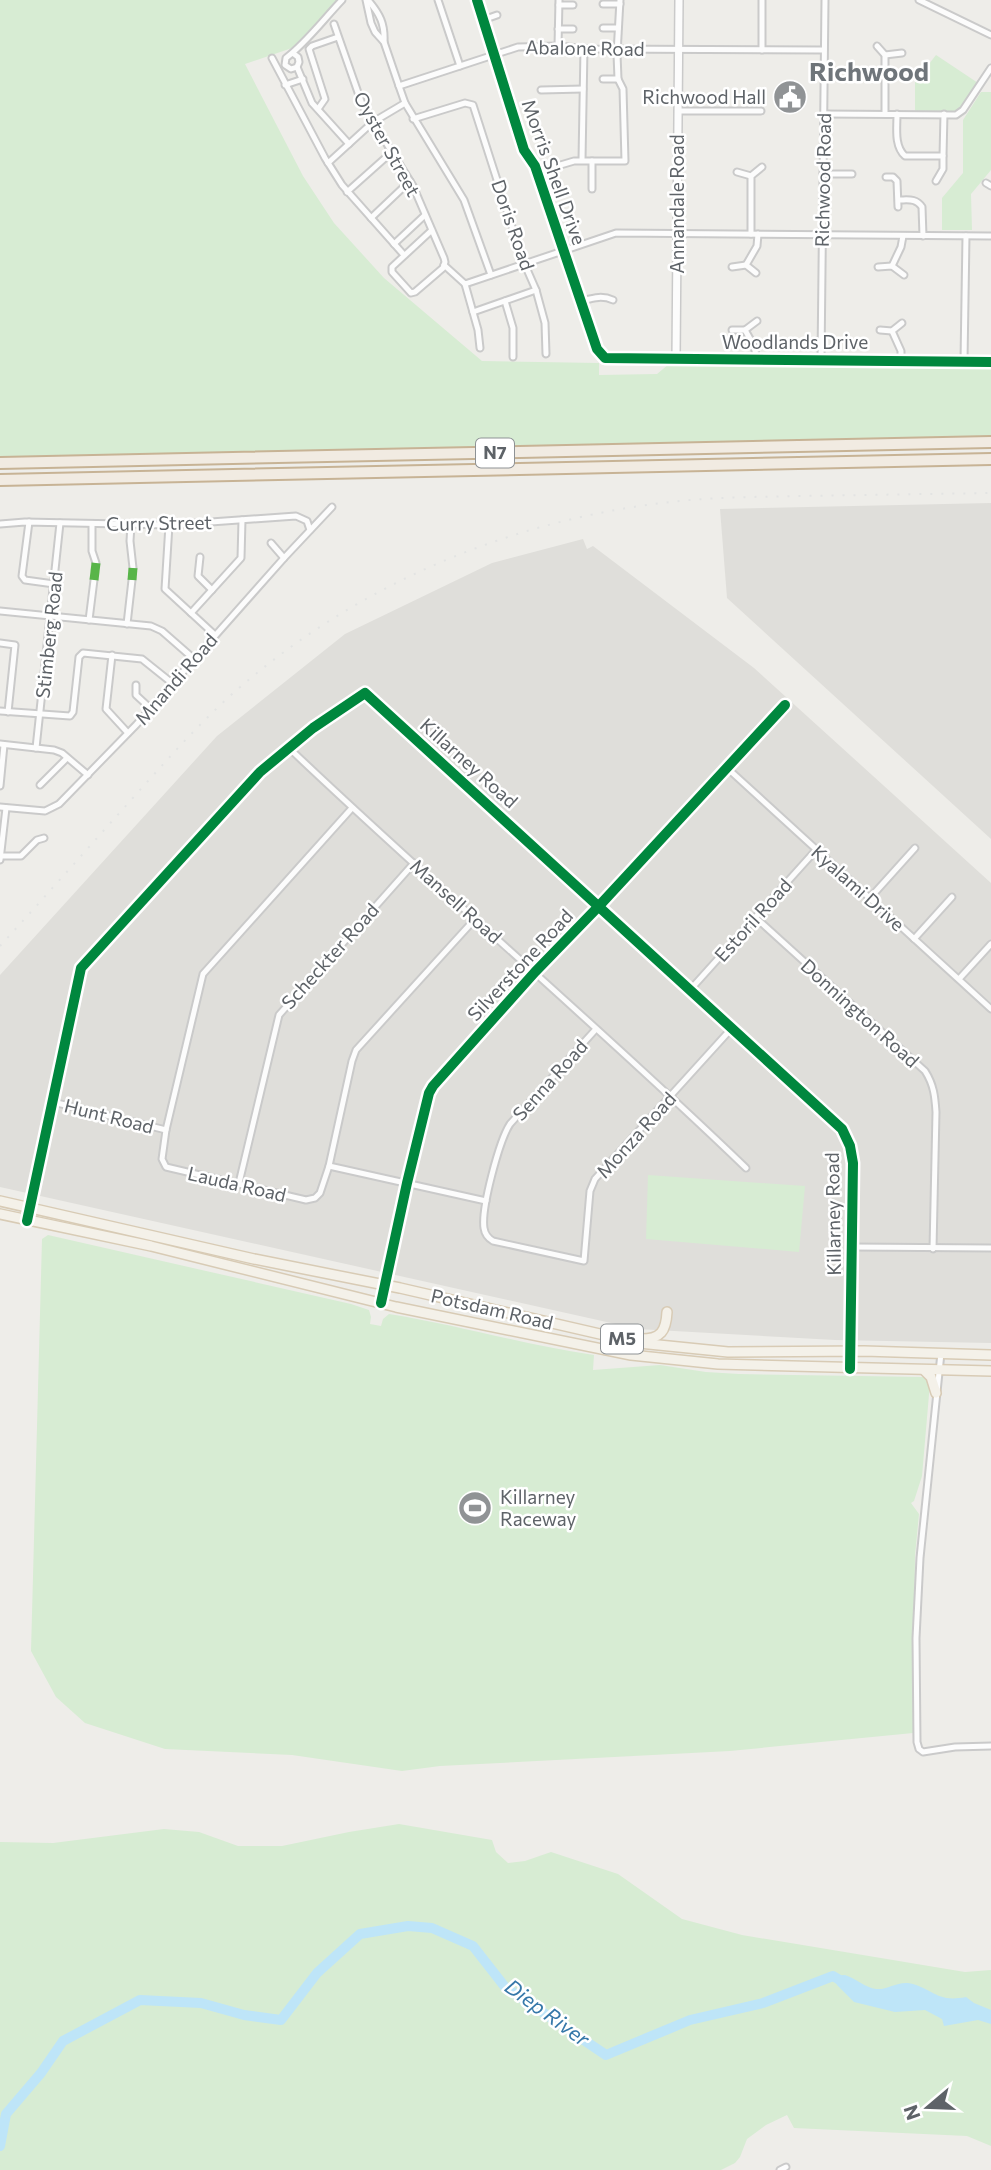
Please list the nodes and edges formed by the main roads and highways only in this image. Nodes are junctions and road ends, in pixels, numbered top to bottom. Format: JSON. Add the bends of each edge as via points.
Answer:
{"nodes":[{"id":1,"x":991,"y":442,"type":"edge"},
{"id":2,"x":991,"y":459,"type":"edge"},
{"id":3,"x":0,"y":463,"type":"edge"},
{"id":4,"x":0,"y":480,"type":"edge"},
{"id":5,"x":0,"y":1201,"type":"edge"},
{"id":6,"x":0,"y":1214,"type":"edge"},
{"id":7,"x":667,"y":1312,"type":"dead end"},
{"id":8,"x":618,"y":1338,"type":"junction"},
{"id":9,"x":991,"y":1355,"type":"edge"},
{"id":10,"x":925,"y":1371,"type":"junction"},
{"id":11,"x":991,"y":1371,"type":"edge"},
{"id":12,"x":936,"y":1392,"type":"road end"}],
"edges":[{"from":1,"to":3,"type":"highway","number":"N7"},
{"from":2,"to":4,"type":"highway","number":"N7"},
{"from":5,"to":8,"type":"main road","name":"Potsdam Road","number":"M5"},
{"from":6,"to":10,"type":"main road","name":"Potsdam Road","number":"M5","via":[[381,1303],[653,1358]]},
{"from":7,"to":8,"type":"main road","via":[[665,1329],[657,1337]]},
{"from":8,"to":9,"type":"main road","name":"Potsdam Road","number":"M5","via":[[728,1352]]},
{"from":10,"to":11,"type":"main road","name":"Potsdam Road","number":"M5"},
{"from":10,"to":12,"type":"main road"}]}
